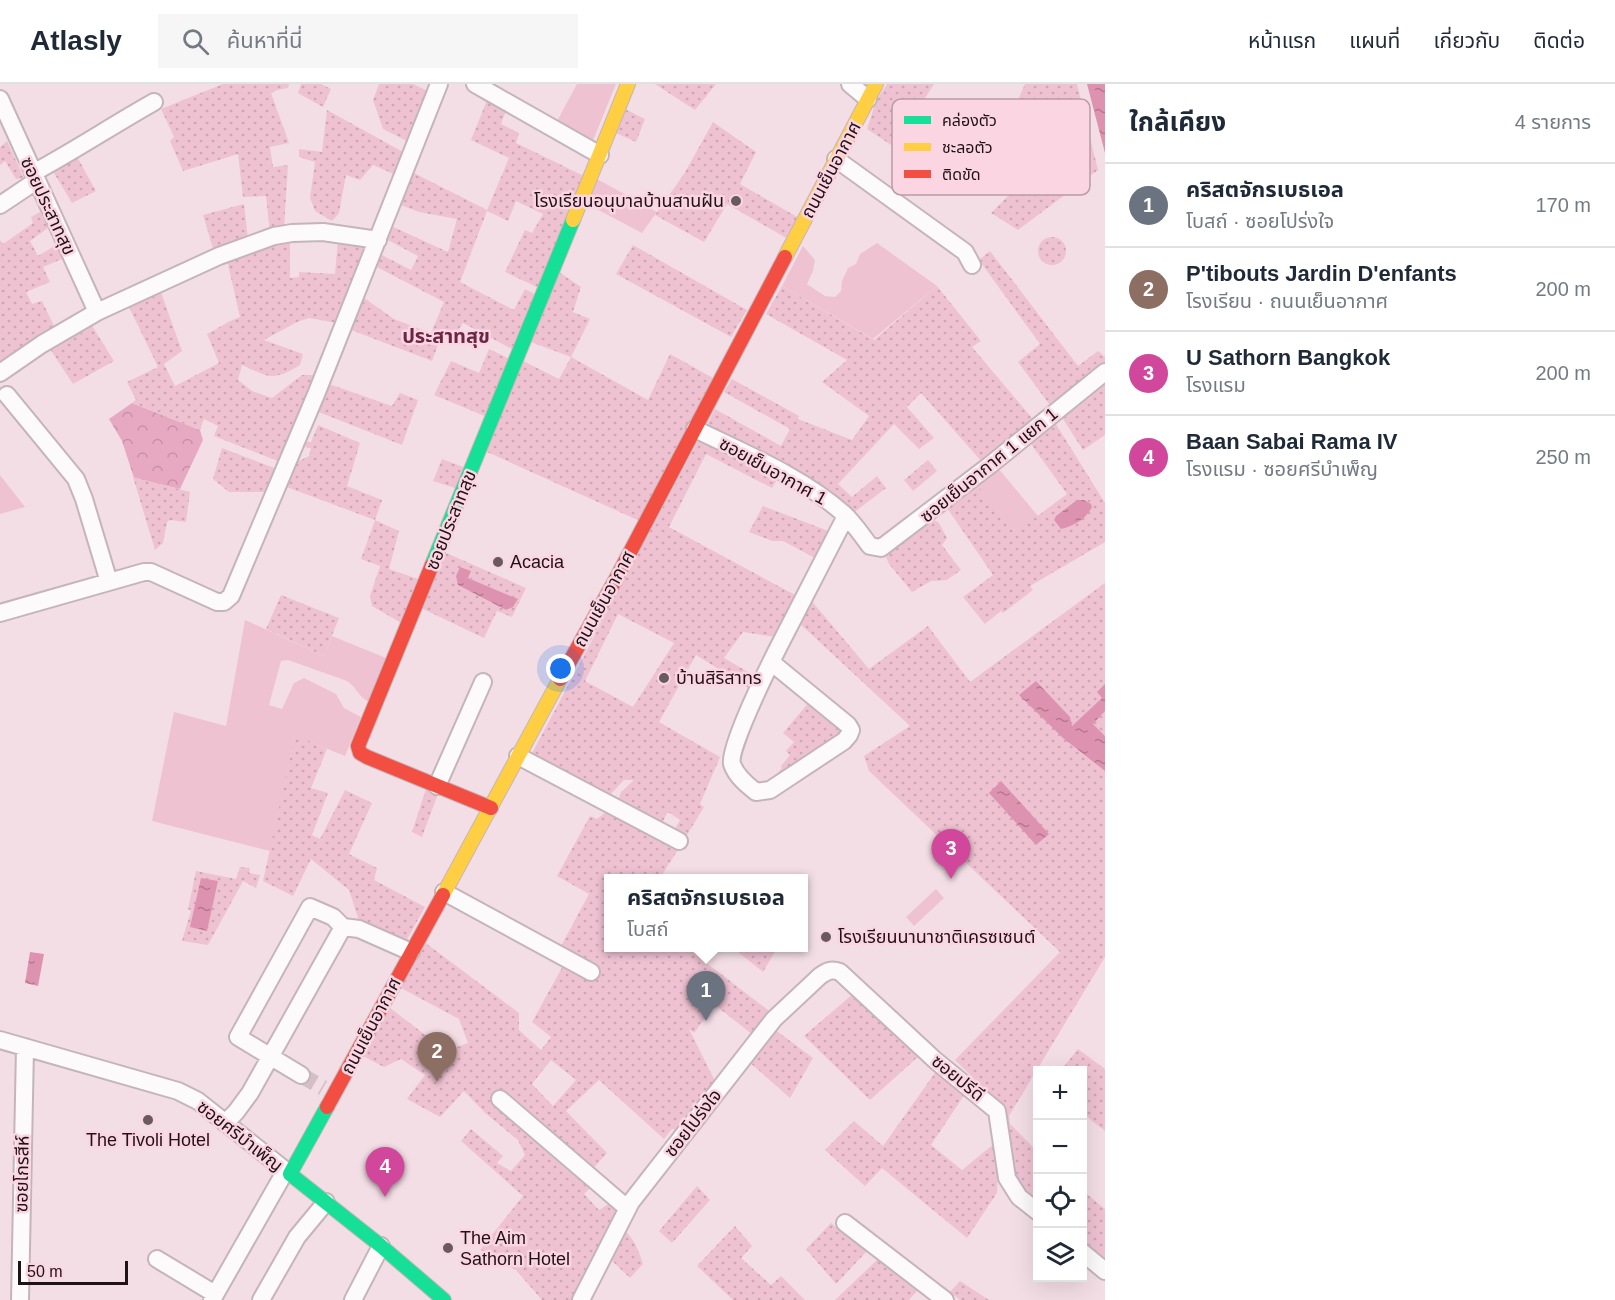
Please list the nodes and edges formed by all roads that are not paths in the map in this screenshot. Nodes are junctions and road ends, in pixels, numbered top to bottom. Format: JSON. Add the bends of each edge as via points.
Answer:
{"nodes":[{"id":1,"x":439,"y":84,"type":"edge"},
{"id":2,"x":474,"y":84,"type":"edge"},
{"id":3,"x":628,"y":84,"type":"edge"},
{"id":4,"x":850,"y":84,"type":"edge"},
{"id":5,"x":872,"y":91,"type":"edge"},
{"id":6,"x":0,"y":99,"type":"edge"},
{"id":7,"x":154,"y":102,"type":"dead end"},
{"id":8,"x":600,"y":155,"type":"junction"},
{"id":9,"x":836,"y":159,"type":"junction"},
{"id":10,"x":34,"y":177,"type":"junction"},
{"id":11,"x":0,"y":205,"type":"edge"},
{"id":12,"x":378,"y":240,"type":"junction"},
{"id":13,"x":972,"y":265,"type":"dead end"},
{"id":14,"x":97,"y":312,"type":"junction"},
{"id":15,"x":1105,"y":372,"type":"edge"},
{"id":16,"x":0,"y":373,"type":"edge"},
{"id":17,"x":7,"y":395,"type":"dead end"},
{"id":18,"x":695,"y":429,"type":"junction"},
{"id":19,"x":846,"y":516,"type":"junction"},
{"id":20,"x":870,"y":546,"type":"joint"},
{"id":21,"x":109,"y":582,"type":"junction"},
{"id":22,"x":0,"y":613,"type":"edge"},
{"id":23,"x":771,"y":662,"type":"junction"},
{"id":24,"x":483,"y":682,"type":"dead end"},
{"id":25,"x":518,"y":756,"type":"junction"},
{"id":26,"x":437,"y":786,"type":"junction"},
{"id":27,"x":491,"y":808,"type":"junction"},
{"id":28,"x":679,"y":841,"type":"dead end"},
{"id":29,"x":444,"y":892,"type":"junction"},
{"id":30,"x":343,"y":927,"type":"junction"},
{"id":31,"x":411,"y":952,"type":"junction"},
{"id":32,"x":834,"y":970,"type":"joint"},
{"id":33,"x":591,"y":972,"type":"dead end"},
{"id":34,"x":0,"y":1040,"type":"edge"},
{"id":35,"x":25,"y":1047,"type":"junction"},
{"id":36,"x":270,"y":1058,"type":"junction"},
{"id":37,"x":300,"y":1075,"type":"tunnel mouth"},
{"id":38,"x":500,"y":1099,"type":"dead end"},
{"id":39,"x":225,"y":1123,"type":"junction"},
{"id":40,"x":288,"y":1172,"type":"junction"},
{"id":41,"x":326,"y":1202,"type":"junction"},
{"id":42,"x":627,"y":1208,"type":"junction"},
{"id":43,"x":1033,"y":1208,"type":"edge"},
{"id":44,"x":845,"y":1223,"type":"dead end"},
{"id":45,"x":381,"y":1246,"type":"junction"},
{"id":46,"x":1087,"y":1255,"type":"edge"},
{"id":47,"x":157,"y":1258,"type":"dead end"},
{"id":48,"x":1105,"y":1271,"type":"edge"},
{"id":49,"x":213,"y":1297,"type":"edge"},
{"id":50,"x":586,"y":1298,"type":"edge"},
{"id":51,"x":20,"y":1300,"type":"edge"},
{"id":52,"x":261,"y":1300,"type":"edge"},
{"id":53,"x":353,"y":1300,"type":"edge"},
{"id":54,"x":444,"y":1300,"type":"edge"},
{"id":55,"x":945,"y":1300,"type":"edge"}],
"edges":[{"from":1,"to":12,"type":"street"},
{"from":2,"to":8,"type":"street"},
{"from":3,"to":8,"type":"street","name":"ซอยประสาทสุข"},
{"from":4,"to":5,"type":"street"},
{"from":5,"to":9,"type":"street","name":"ถนนเย็นอากาศ"},
{"from":6,"to":10,"type":"street","name":"ซอยประสาทสุข"},
{"from":7,"to":10,"type":"street"},
{"from":8,"to":26,"type":"street","name":"ซอยประสาทสุข","via":[[358,746],[367,757]]},
{"from":9,"to":13,"type":"street","via":[[965,252]]},
{"from":9,"to":18,"type":"street","name":"ถนนเย็นอากาศ"},
{"from":10,"to":11,"type":"street"},
{"from":10,"to":14,"type":"street","name":"ซอยประสาทสุข"},
{"from":12,"to":14,"type":"street","via":[[323,232],[274,236],[219,256]]},
{"from":12,"to":21,"type":"street","via":[[231,596],[224,603],[217,602],[151,572]]},
{"from":14,"to":16,"type":"street"},
{"from":15,"to":20,"type":"street","name":"ซอยเย็นอากาศ 1 แยก 1","via":[[890,543],[881,548]]},
{"from":17,"to":21,"type":"street","via":[[76,479]]},
{"from":18,"to":19,"type":"street","name":"ซอยเย็นอากาศ 1","via":[[777,470],[822,496]]},
{"from":18,"to":25,"type":"street","name":"ถนนเย็นอากาศ"},
{"from":19,"to":20,"type":"street","name":"ซอยเย็นอากาศ 1"},
{"from":19,"to":23,"type":"street"},
{"from":21,"to":22,"type":"street"},
{"from":23,"to":23,"type":"street","via":[[732,760],[742,780],[763,793],[844,741],[851,730]]},
{"from":24,"to":26,"type":"street"},
{"from":25,"to":27,"type":"street","name":"ถนนเย็นอากาศ"},
{"from":25,"to":28,"type":"street"},
{"from":26,"to":27,"type":"street","name":"ซอยประสาทสุข"},
{"from":27,"to":29,"type":"street","name":"ถนนเย็นอากาศ"},
{"from":29,"to":31,"type":"street","name":"ถนนเย็นอากาศ"},
{"from":29,"to":33,"type":"street"},
{"from":30,"to":31,"type":"street","via":[[359,929]]},
{"from":30,"to":36,"type":"street"},
{"from":30,"to":36,"type":"street","via":[[333,917],[310,907],[238,1037]]},
{"from":31,"to":40,"type":"street","name":"ถนนเย็นอากาศ","via":[[329,1091]]},
{"from":32,"to":42,"type":"street","name":"ซอยโปร่งใจ","via":[[819,976],[774,1019]]},
{"from":32,"to":43,"type":"street","name":"ซอยปรีดี","via":[[997,1111],[1007,1178],[1019,1197]]},
{"from":34,"to":35,"type":"street","name":"ซอยศรีบำเพ็ญ"},
{"from":35,"to":39,"type":"street","name":"ซอยศรีบำเพ็ญ","via":[[177,1091],[198,1101]]},
{"from":35,"to":51,"type":"street","name":"ฃอยโกรสีห์"},
{"from":36,"to":37,"type":"street"},
{"from":36,"to":39,"type":"street","via":[[250,1094]]},
{"from":38,"to":42,"type":"street"},
{"from":39,"to":40,"type":"street","name":"ซอยศรีบำเพ็ญ"},
{"from":40,"to":41,"type":"street","name":"ซอยศรีบำเพ็ญ"},
{"from":40,"to":49,"type":"street"},
{"from":41,"to":45,"type":"street","name":"ซอยศรีบำเพ็ญ"},
{"from":41,"to":52,"type":"street","via":[[297,1237]]},
{"from":42,"to":50,"type":"street","name":"ซอยโปร่งใจ"},
{"from":44,"to":55,"type":"street"},
{"from":45,"to":53,"type":"street"},
{"from":45,"to":54,"type":"street","name":"ซอยศรีบำเพ็ญ"},
{"from":46,"to":48,"type":"street"},
{"from":47,"to":49,"type":"street"}]}
